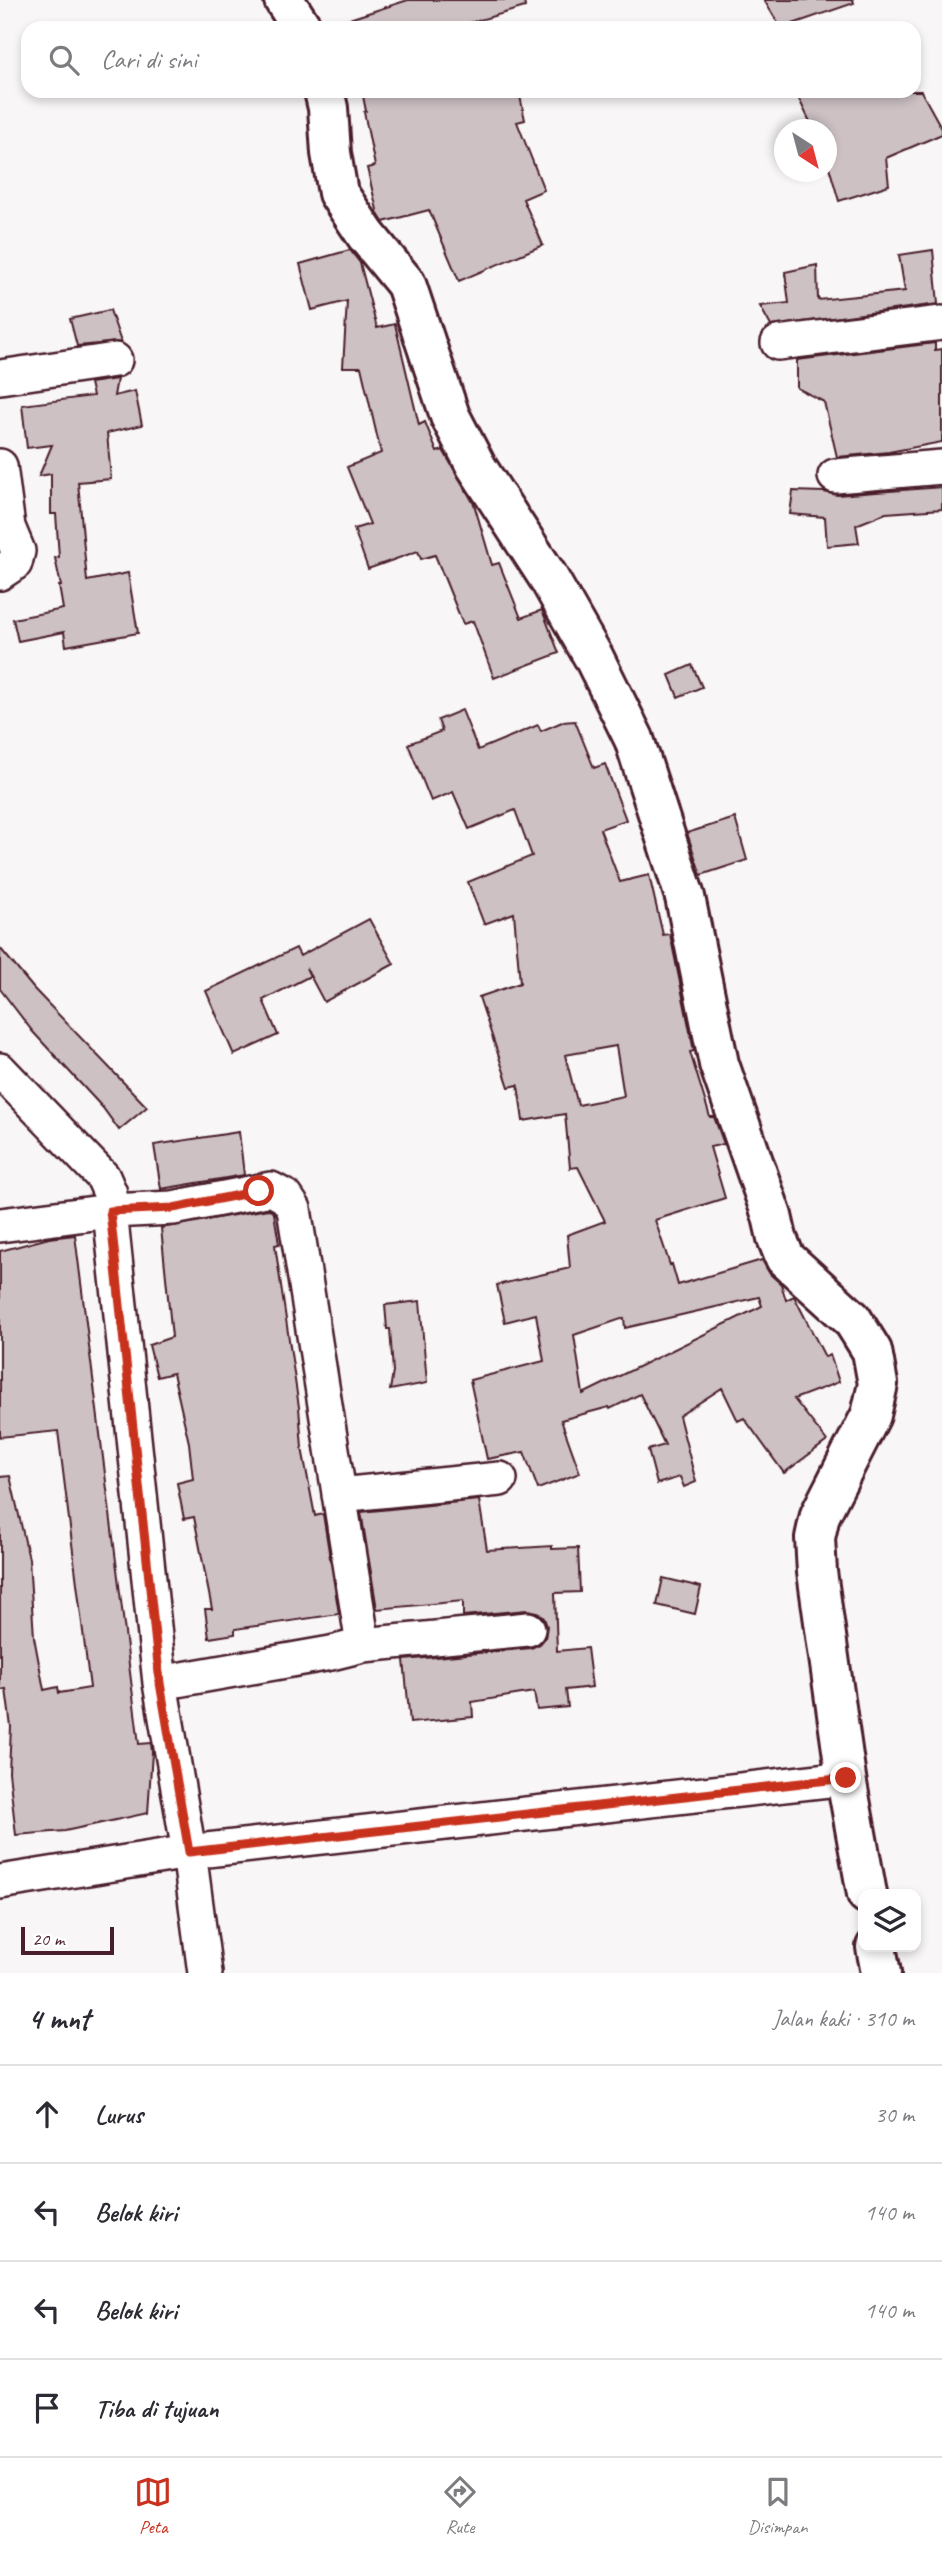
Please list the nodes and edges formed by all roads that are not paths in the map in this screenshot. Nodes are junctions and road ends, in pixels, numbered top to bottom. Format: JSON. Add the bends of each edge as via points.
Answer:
{"nodes":[{"id":1,"x":284,"y":0,"type":"edge"},
{"id":2,"x":298,"y":21,"type":"edge"},
{"id":3,"x":326,"y":98,"type":"edge"},
{"id":4,"x":942,"y":323,"type":"edge"},
{"id":5,"x":778,"y":343,"type":"dead end"},
{"id":6,"x":115,"y":360,"type":"dead end"},
{"id":7,"x":0,"y":377,"type":"edge"},
{"id":8,"x":0,"y":466,"type":"edge"},
{"id":9,"x":942,"y":467,"type":"edge"},
{"id":10,"x":835,"y":476,"type":"dead end"},
{"id":11,"x":4,"y":528,"type":"edge"},
{"id":12,"x":0,"y":573,"type":"edge"},
{"id":13,"x":0,"y":1070,"type":"edge"},
{"id":14,"x":110,"y":1211,"type":"junction"},
{"id":15,"x":0,"y":1225,"type":"edge"},
{"id":16,"x":500,"y":1479,"type":"dead end"},
{"id":17,"x":339,"y":1495,"type":"junction"},
{"id":18,"x":528,"y":1629,"type":"dead end"},
{"id":19,"x":363,"y":1645,"type":"junction"},
{"id":20,"x":160,"y":1683,"type":"junction"},
{"id":21,"x":846,"y":1778,"type":"junction"},
{"id":22,"x":189,"y":1852,"type":"junction"},
{"id":23,"x":0,"y":1882,"type":"edge"},
{"id":24,"x":866,"y":1889,"type":"edge"},
{"id":25,"x":877,"y":1952,"type":"edge"},
{"id":26,"x":205,"y":1973,"type":"edge"},
{"id":27,"x":881,"y":1973,"type":"edge"}],
"edges":[{"from":1,"to":2,"type":"street"},
{"from":3,"to":21,"type":"street","via":[[338,193],[406,284],[450,416],[476,466],[561,600],[634,739],[685,897],[719,1064],[776,1238],[785,1258],[852,1319],[872,1351],[878,1384],[872,1415],[820,1515],[815,1538]]},
{"from":4,"to":5,"type":"street"},
{"from":6,"to":7,"type":"street"},
{"from":8,"to":11,"type":"street"},
{"from":9,"to":10,"type":"street"},
{"from":11,"to":12,"type":"street","via":[[18,551],[15,563]]},
{"from":13,"to":14,"type":"street","via":[[103,1177],[110,1193]]},
{"from":14,"to":15,"type":"street"},
{"from":14,"to":17,"type":"street","via":[[173,1208],[271,1189],[286,1197],[294,1209]]},
{"from":14,"to":20,"type":"street"},
{"from":16,"to":17,"type":"street"},
{"from":17,"to":19,"type":"street"},
{"from":18,"to":19,"type":"street"},
{"from":19,"to":20,"type":"street"},
{"from":20,"to":22,"type":"street"},
{"from":21,"to":22,"type":"street"},
{"from":21,"to":24,"type":"street"},
{"from":22,"to":23,"type":"street"},
{"from":22,"to":26,"type":"street"},
{"from":25,"to":27,"type":"street"}]}
